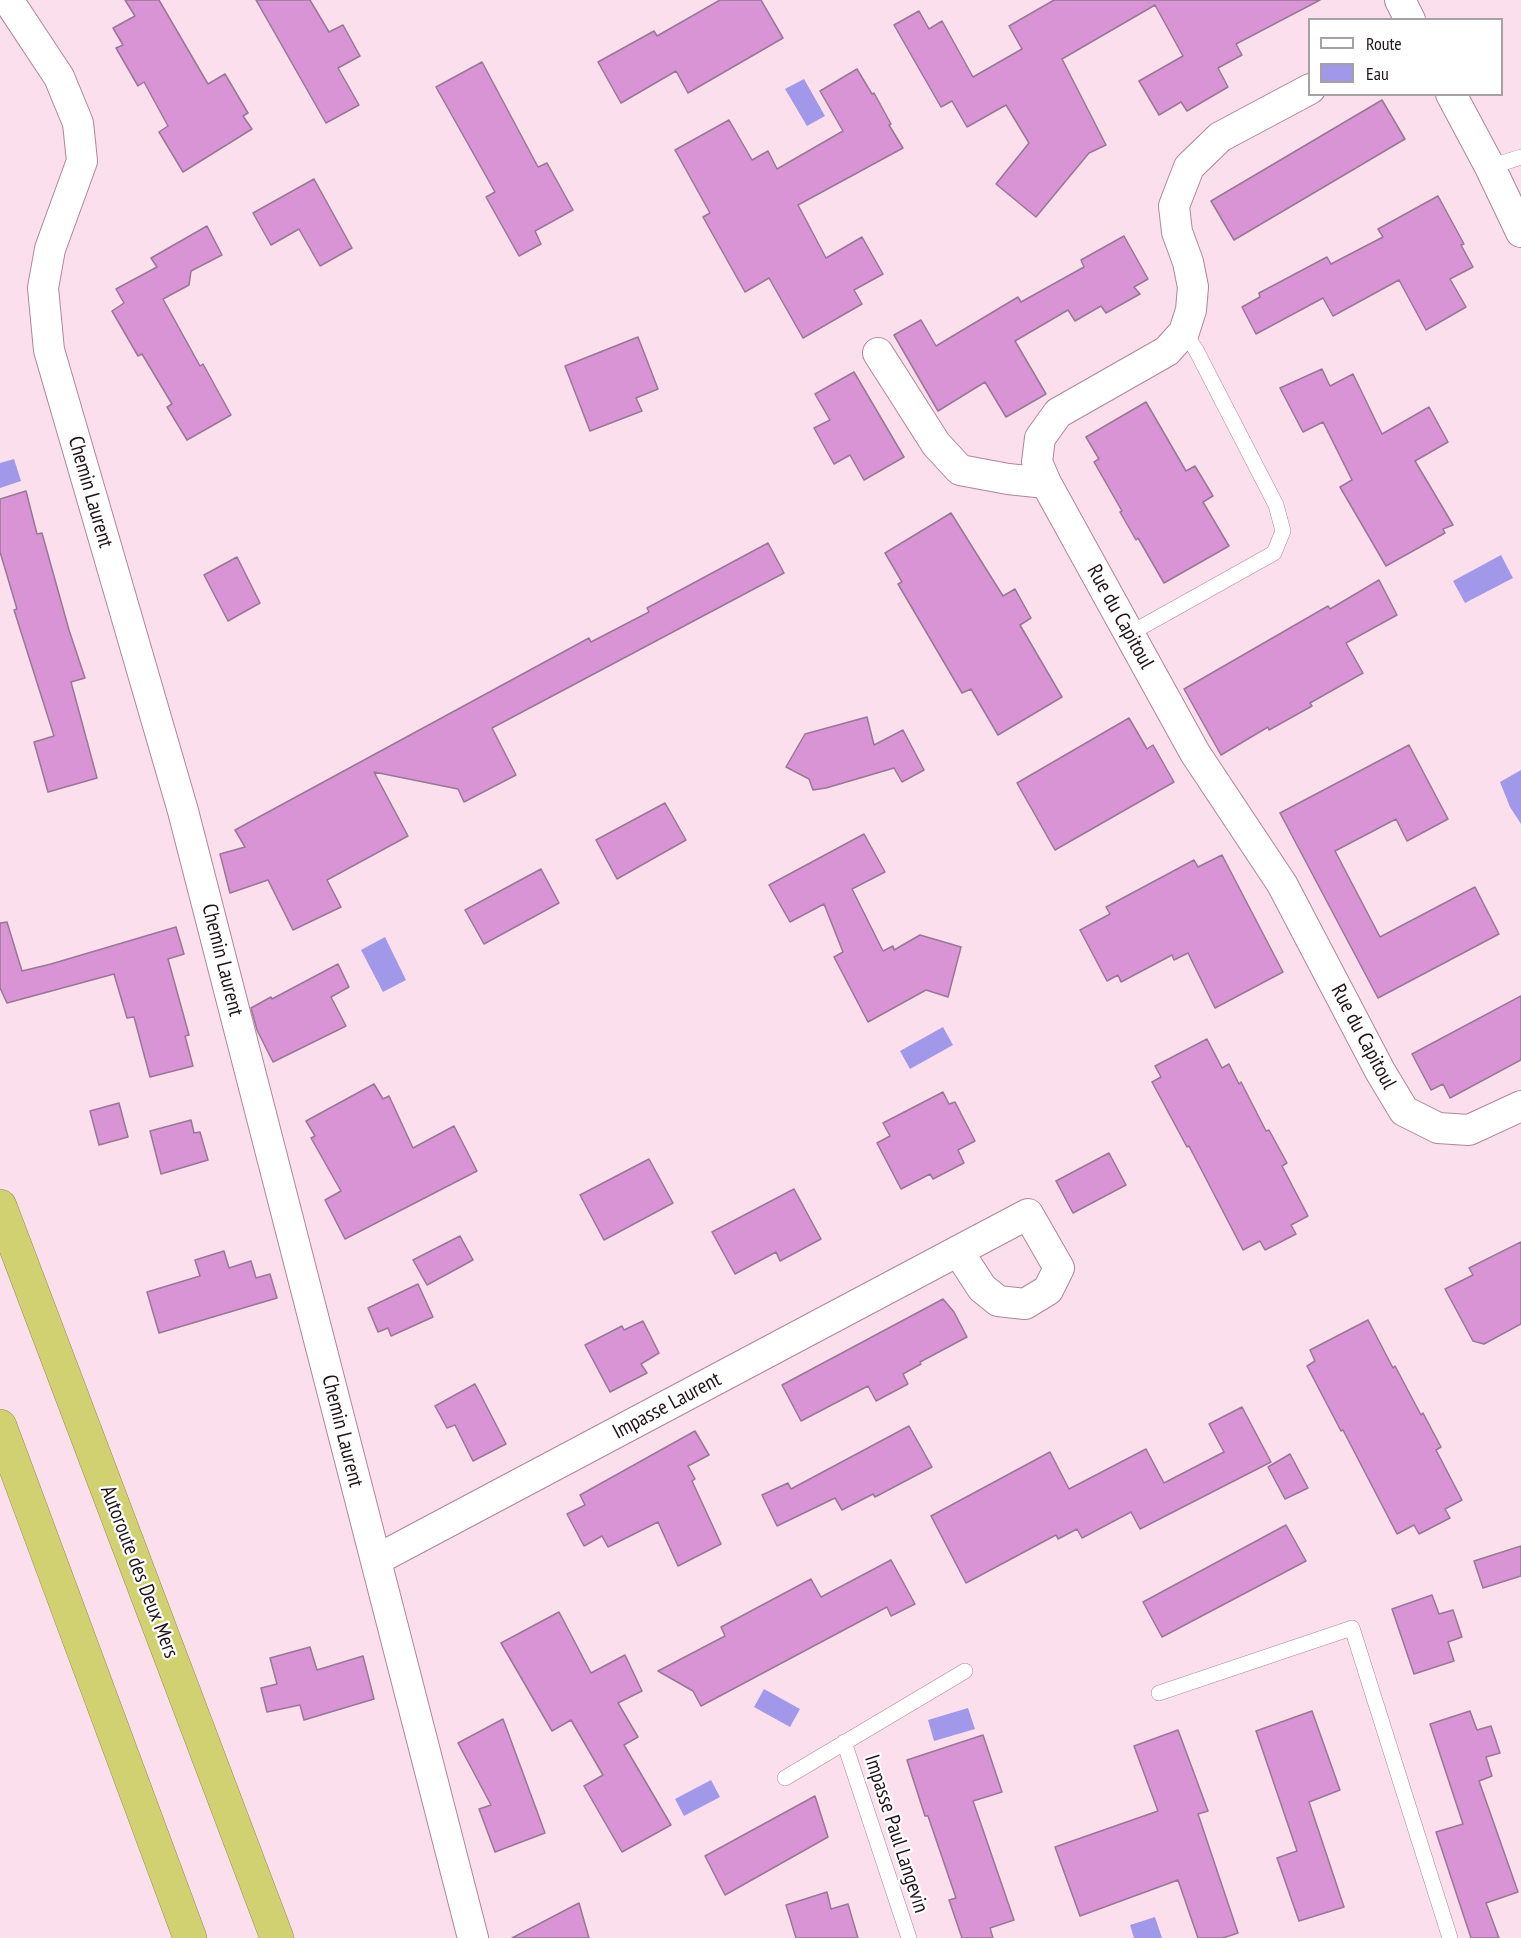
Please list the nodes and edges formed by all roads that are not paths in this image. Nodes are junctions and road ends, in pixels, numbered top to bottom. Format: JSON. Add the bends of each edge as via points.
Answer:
{"nodes":[{"id":1,"x":8,"y":0,"type":"edge"},
{"id":2,"x":1400,"y":0,"type":"edge"},
{"id":3,"x":1409,"y":18,"type":"edge"},
{"id":4,"x":1308,"y":90,"type":"edge"},
{"id":5,"x":1452,"y":96,"type":"edge"},
{"id":6,"x":1521,"y":157,"type":"edge"},
{"id":7,"x":1490,"y":167,"type":"junction"},
{"id":8,"x":1521,"y":232,"type":"edge"},
{"id":9,"x":1184,"y":332,"type":"junction"},
{"id":10,"x":878,"y":352,"type":"dead end"},
{"id":11,"x":1046,"y":483,"type":"junction"},
{"id":12,"x":1130,"y":633,"type":"junction"},
{"id":13,"x":1521,"y":1106,"type":"edge"},
{"id":14,"x":0,"y":1206,"type":"edge"},
{"id":15,"x":958,"y":1251,"type":"dead end"},
{"id":16,"x":0,"y":1426,"type":"edge"},
{"id":17,"x":376,"y":1560,"type":"junction"},
{"id":18,"x":965,"y":1671,"type":"dead end"},
{"id":19,"x":1159,"y":1693,"type":"dead end"},
{"id":20,"x":844,"y":1742,"type":"junction"},
{"id":21,"x":785,"y":1778,"type":"dead end"},
{"id":22,"x":190,"y":1938,"type":"edge"},
{"id":23,"x":277,"y":1938,"type":"edge"},
{"id":24,"x":473,"y":1938,"type":"edge"},
{"id":25,"x":909,"y":1938,"type":"edge"},
{"id":26,"x":1450,"y":1938,"type":"edge"}],
"edges":[{"from":1,"to":17,"type":"street","name":"Chemin Laurent","via":[[59,77],[78,123],[82,162],[50,249],[44,288],[49,350],[183,811]]},
{"from":2,"to":3,"type":"street"},
{"from":4,"to":9,"type":"street","name":"Rue du Capitoul","via":[[1220,137],[1189,166],[1174,206],[1177,232],[1193,287]]},
{"from":5,"to":7,"type":"street"},
{"from":6,"to":7,"type":"lane"},
{"from":7,"to":8,"type":"street"},
{"from":9,"to":11,"type":"street","name":"Rue du Capitoul","via":[[1167,351],[1058,413],[1040,438],[1037,462]]},
{"from":9,"to":12,"type":"lane","via":[[1276,505],[1283,531],[1274,552]]},
{"from":10,"to":11,"type":"street","via":[[936,444],[960,470]]},
{"from":11,"to":12,"type":"street","name":"Rue du Capitoul"},
{"from":12,"to":13,"type":"street","name":"Rue du Capitoul","via":[[1195,753],[1282,884],[1404,1111],[1438,1128],[1469,1130]]},
{"from":14,"to":23,"type":"highway","name":"Autoroute des Deux Mers"},
{"from":15,"to":17,"type":"street","name":"Impasse Laurent"},
{"from":16,"to":22,"type":"highway"},
{"from":17,"to":24,"type":"street","name":"Chemin Laurent"},
{"from":18,"to":20,"type":"lane","name":"Impasse Paul Langevin"},
{"from":19,"to":26,"type":"lane","via":[[1352,1628]]},
{"from":20,"to":21,"type":"lane","name":"Impasse Paul Langevin"},
{"from":20,"to":25,"type":"lane","name":"Impasse Paul Langevin"}]}
